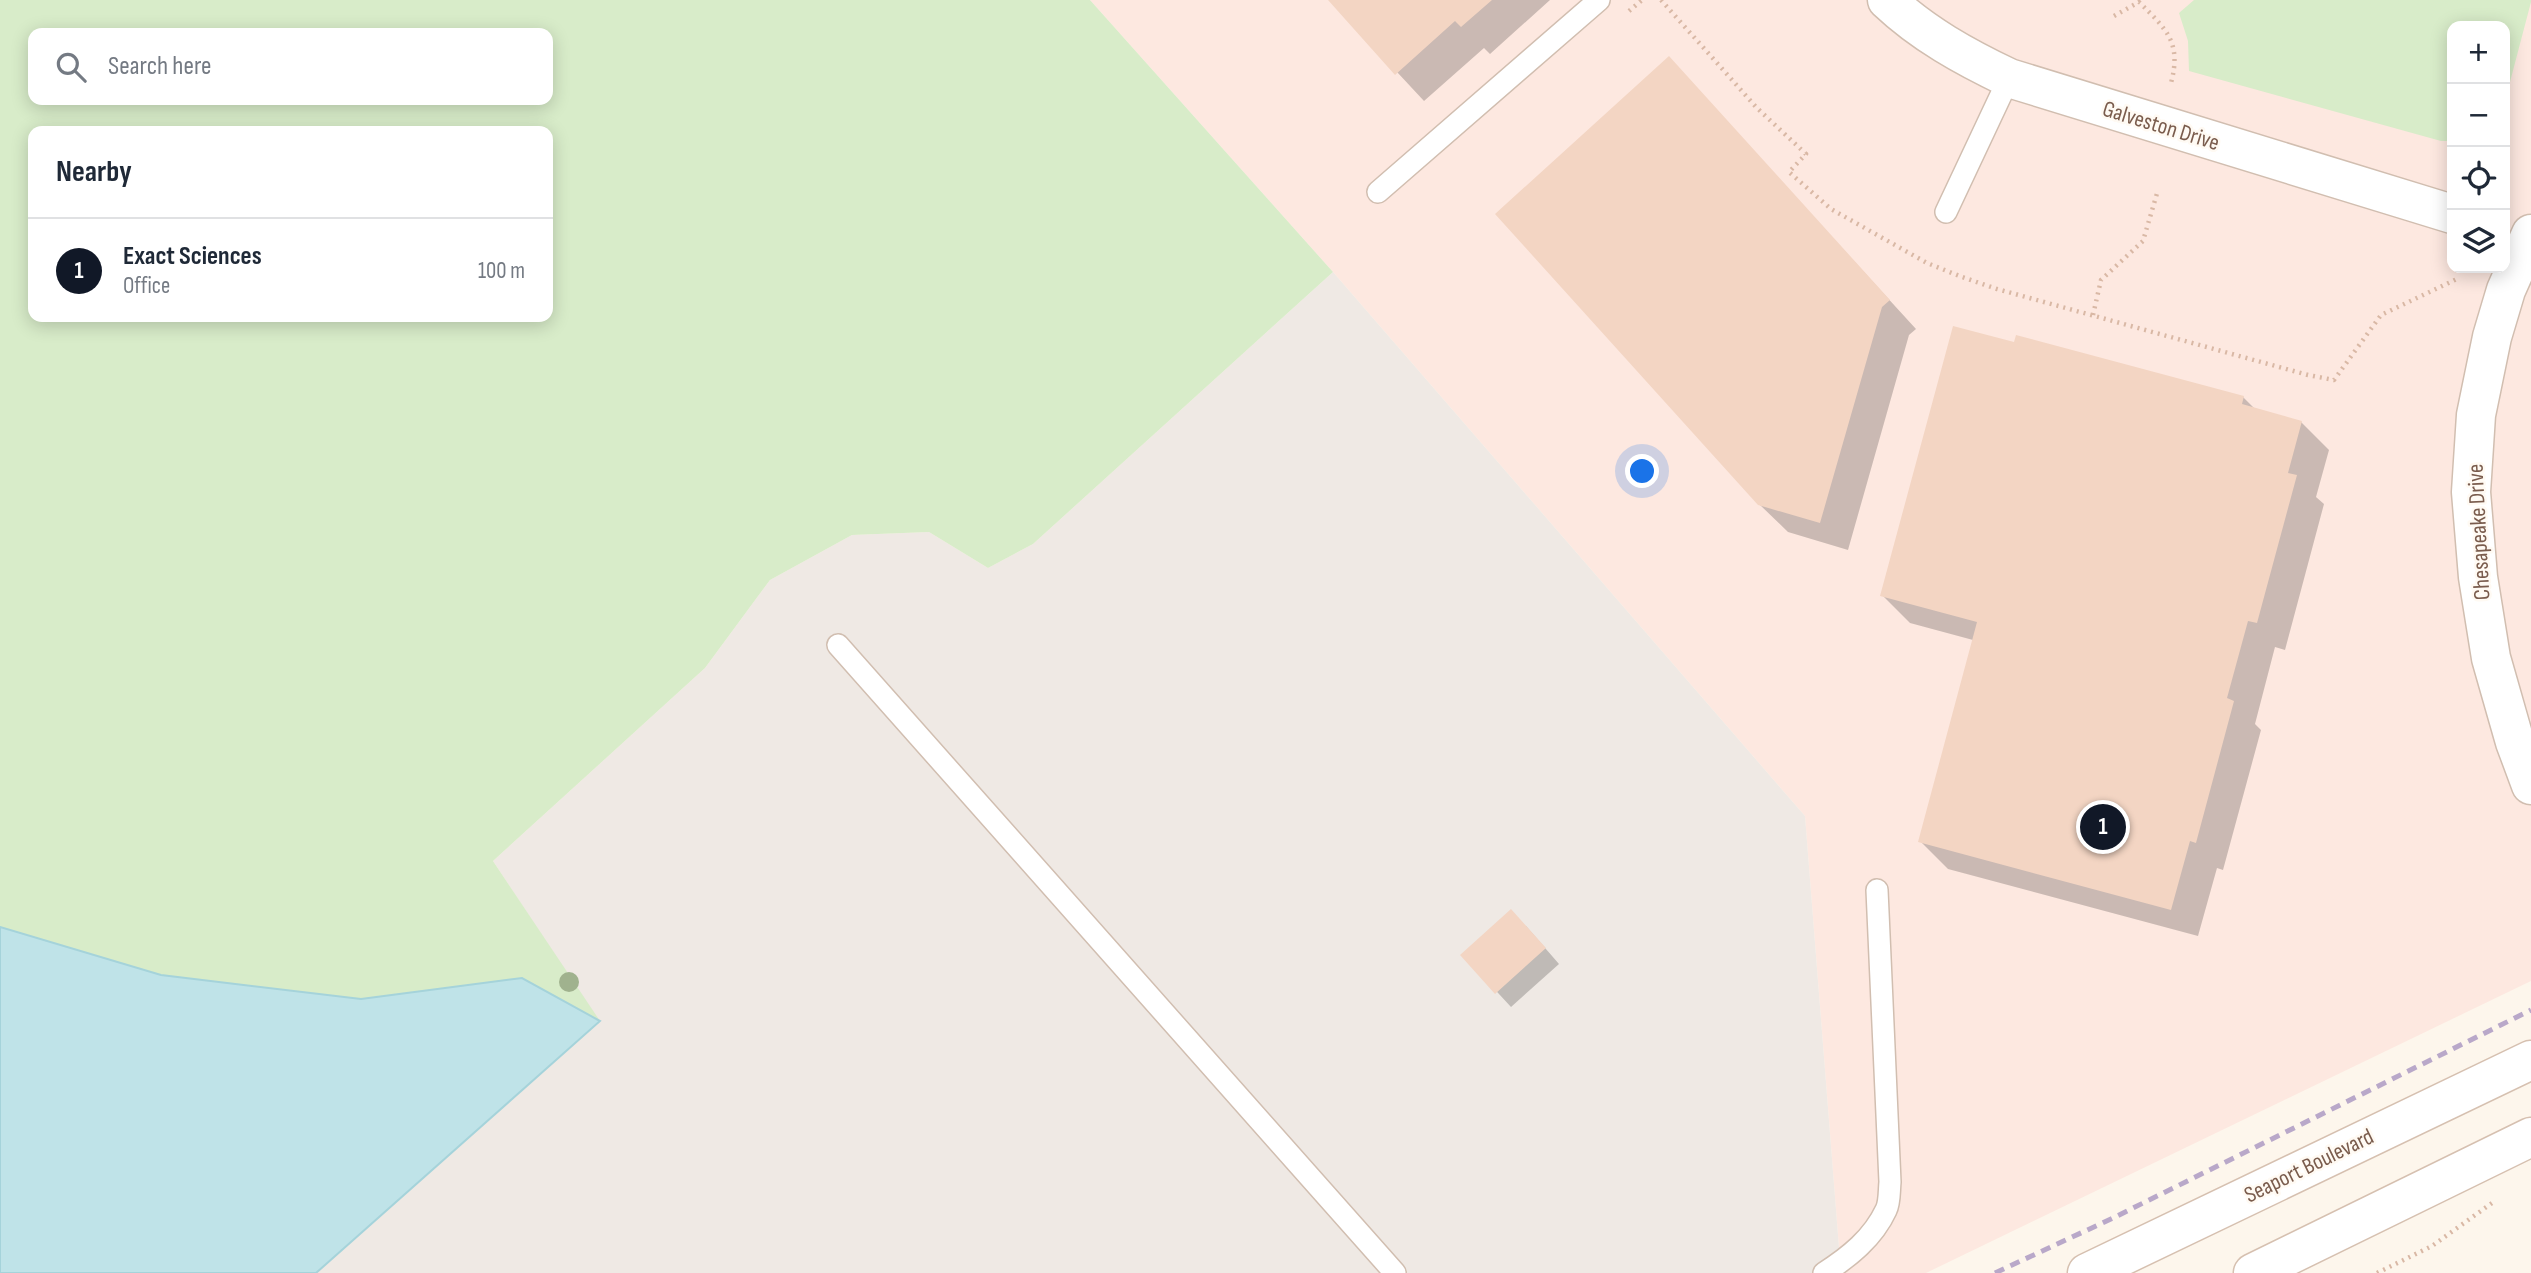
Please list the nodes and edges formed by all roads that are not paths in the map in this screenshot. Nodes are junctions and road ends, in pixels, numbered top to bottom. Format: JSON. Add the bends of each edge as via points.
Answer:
{"nodes":[{"id":1,"x":1599,"y":0,"type":"edge"},
{"id":2,"x":1887,"y":0,"type":"edge"},
{"id":3,"x":2009,"y":78,"type":"junction"},
{"id":4,"x":1378,"y":192,"type":"dead end"},
{"id":5,"x":1946,"y":212,"type":"dead end"},
{"id":6,"x":2447,"y":212,"type":"edge"},
{"id":7,"x":2524,"y":237,"type":"edge"},
{"id":8,"x":838,"y":645,"type":"dead end"},
{"id":9,"x":2531,"y":785,"type":"edge"},
{"id":10,"x":1877,"y":890,"type":"dead end"},
{"id":11,"x":2531,"y":1060,"type":"edge"},
{"id":12,"x":2531,"y":1138,"type":"edge"},
{"id":13,"x":1395,"y":1273,"type":"edge"},
{"id":14,"x":1824,"y":1273,"type":"edge"},
{"id":15,"x":2087,"y":1273,"type":"edge"},
{"id":16,"x":2253,"y":1273,"type":"edge"}],
"edges":[{"from":1,"to":4,"type":"lane"},
{"from":2,"to":3,"type":"street","name":"Galveston Drive","via":[[1953,51]]},
{"from":3,"to":5,"type":"lane"},
{"from":3,"to":6,"type":"street","name":"Galveston Drive"},
{"from":7,"to":9,"type":"street","name":"Chesapeake Drive","via":[[2492,337],[2476,415],[2472,492],[2478,577],[2491,658]]},
{"from":8,"to":13,"type":"lane"},
{"from":10,"to":14,"type":"lane","via":[[1890,1182],[1887,1208],[1863,1243]]},
{"from":11,"to":15,"type":"street","name":"Seaport Boulevard"},
{"from":12,"to":16,"type":"street"}]}
